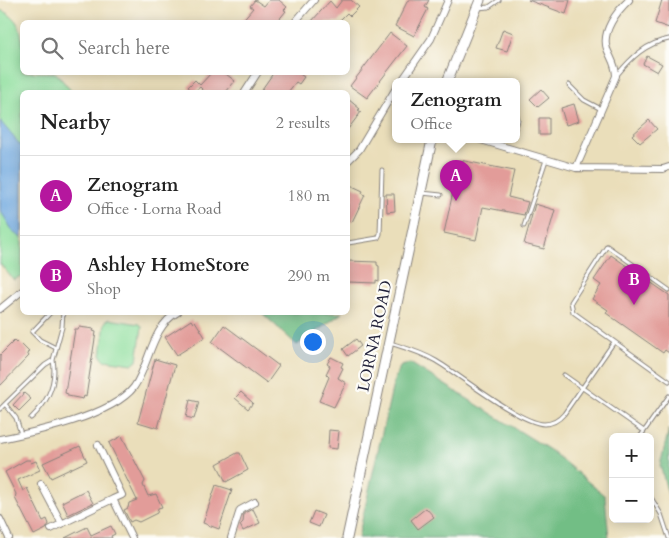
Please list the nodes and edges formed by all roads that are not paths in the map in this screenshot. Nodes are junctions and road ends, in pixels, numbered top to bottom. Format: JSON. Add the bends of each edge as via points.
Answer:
{"nodes":[{"id":1,"x":314,"y":0,"type":"edge"},
{"id":2,"x":448,"y":0,"type":"edge"},
{"id":3,"x":499,"y":0,"type":"edge"},
{"id":4,"x":629,"y":0,"type":"edge"},
{"id":5,"x":478,"y":4,"type":"edge"},
{"id":6,"x":297,"y":20,"type":"edge"},
{"id":7,"x":669,"y":40,"type":"edge"},
{"id":8,"x":256,"y":75,"type":"edge"},
{"id":9,"x":616,"y":76,"type":"junction"},
{"id":10,"x":403,"y":78,"type":"edge"},
{"id":11,"x":449,"y":78,"type":"edge"},
{"id":12,"x":569,"y":85,"type":"dead end"},
{"id":13,"x":245,"y":90,"type":"edge"},
{"id":14,"x":392,"y":95,"type":"edge"},
{"id":15,"x":602,"y":109,"type":"junction"},
{"id":16,"x":431,"y":143,"type":"edge"},
{"id":17,"x":503,"y":143,"type":"edge"},
{"id":18,"x":350,"y":159,"type":"edge"},
{"id":19,"x":546,"y":159,"type":"junction"},
{"id":20,"x":669,"y":167,"type":"edge"},
{"id":21,"x":576,"y":168,"type":"junction"},
{"id":22,"x":382,"y":170,"type":"dead end"},
{"id":23,"x":420,"y":192,"type":"junction"},
{"id":24,"x":441,"y":195,"type":"dead end"},
{"id":25,"x":524,"y":226,"type":"dead end"},
{"id":26,"x":350,"y":242,"type":"edge"},
{"id":27,"x":669,"y":290,"type":"edge"},
{"id":28,"x":20,"y":293,"type":"edge"},
{"id":29,"x":0,"y":309,"type":"edge"},
{"id":30,"x":48,"y":315,"type":"edge"},
{"id":31,"x":63,"y":315,"type":"edge"},
{"id":32,"x":174,"y":315,"type":"edge"},
{"id":33,"x":614,"y":342,"type":"junction"},
{"id":34,"x":388,"y":343,"type":"junction"},
{"id":35,"x":56,"y":348,"type":"junction"},
{"id":36,"x":53,"y":360,"type":"junction"},
{"id":37,"x":564,"y":375,"type":"dead end"},
{"id":38,"x":669,"y":381,"type":"edge"},
{"id":39,"x":582,"y":388,"type":"junction"},
{"id":40,"x":669,"y":396,"type":"edge"},
{"id":41,"x":5,"y":404,"type":"junction"},
{"id":42,"x":0,"y":409,"type":"edge"},
{"id":43,"x":31,"y":418,"type":"dead end"},
{"id":44,"x":644,"y":431,"type":"joint"},
{"id":45,"x":22,"y":435,"type":"junction"},
{"id":46,"x":0,"y":439,"type":"edge"},
{"id":47,"x":98,"y":446,"type":"dead end"},
{"id":48,"x":41,"y":484,"type":"dead end"},
{"id":49,"x":113,"y":498,"type":"junction"},
{"id":50,"x":255,"y":502,"type":"dead end"},
{"id":51,"x":654,"y":503,"type":"edge"},
{"id":52,"x":0,"y":519,"type":"edge"},
{"id":53,"x":62,"y":524,"type":"junction"},
{"id":54,"x":51,"y":529,"type":"dead end"},
{"id":55,"x":9,"y":538,"type":"edge"},
{"id":56,"x":132,"y":538,"type":"edge"},
{"id":57,"x":231,"y":538,"type":"edge"},
{"id":58,"x":347,"y":538,"type":"edge"},
{"id":59,"x":669,"y":538,"type":"edge"}],
"edges":[{"from":1,"to":6,"type":"street"},
{"from":2,"to":10,"type":"street","via":[[431,39]]},
{"from":3,"to":5,"type":"lane","via":[[489,7]]},
{"from":4,"to":9,"type":"street","via":[[615,14],[606,39]]},
{"from":5,"to":11,"type":"street"},
{"from":7,"to":9,"type":"lane","via":[[656,42],[642,50]]},
{"from":8,"to":13,"type":"street"},
{"from":9,"to":15,"type":"street"},
{"from":12,"to":15,"type":"lane","via":[[584,100]]},
{"from":14,"to":18,"type":"street","via":[[359,150]]},
{"from":15,"to":21,"type":"street"},
{"from":16,"to":23,"type":"street","name":"LORNA ROAD"},
{"from":17,"to":19,"type":"street"},
{"from":19,"to":21,"type":"street"},
{"from":19,"to":25,"type":"lane"},
{"from":20,"to":21,"type":"street"},
{"from":22,"to":26,"type":"lane","via":[[380,234],[373,240]]},
{"from":23,"to":24,"type":"lane"},
{"from":23,"to":34,"type":"street","name":"LORNA ROAD"},
{"from":27,"to":33,"type":"lane","via":[[607,246],[570,302],[570,307]]},
{"from":28,"to":29,"type":"street"},
{"from":30,"to":35,"type":"lane","via":[[32,332]]},
{"from":31,"to":35,"type":"lane"},
{"from":32,"to":45,"type":"street","via":[[164,322],[138,381],[125,396],[91,413]]},
{"from":33,"to":38,"type":"lane"},
{"from":33,"to":39,"type":"lane"},
{"from":34,"to":39,"type":"lane","via":[[430,358],[490,397],[542,424],[560,418]]},
{"from":34,"to":58,"type":"street","name":"LORNA ROAD"},
{"from":35,"to":36,"type":"lane"},
{"from":36,"to":41,"type":"lane"},
{"from":36,"to":43,"type":"lane","via":[[53,382],[47,399]]},
{"from":37,"to":39,"type":"lane"},
{"from":39,"to":44,"type":"lane"},
{"from":40,"to":44,"type":"lane"},
{"from":41,"to":42,"type":"lane"},
{"from":41,"to":45,"type":"lane","via":[[16,418]]},
{"from":45,"to":46,"type":"street"},
{"from":47,"to":49,"type":"street","via":[[122,494]]},
{"from":48,"to":53,"type":"street"},
{"from":49,"to":53,"type":"street"},
{"from":49,"to":56,"type":"street"},
{"from":50,"to":57,"type":"street","via":[[240,510]]},
{"from":51,"to":59,"type":"lane"},
{"from":52,"to":55,"type":"street"},
{"from":53,"to":54,"type":"street"}]}
